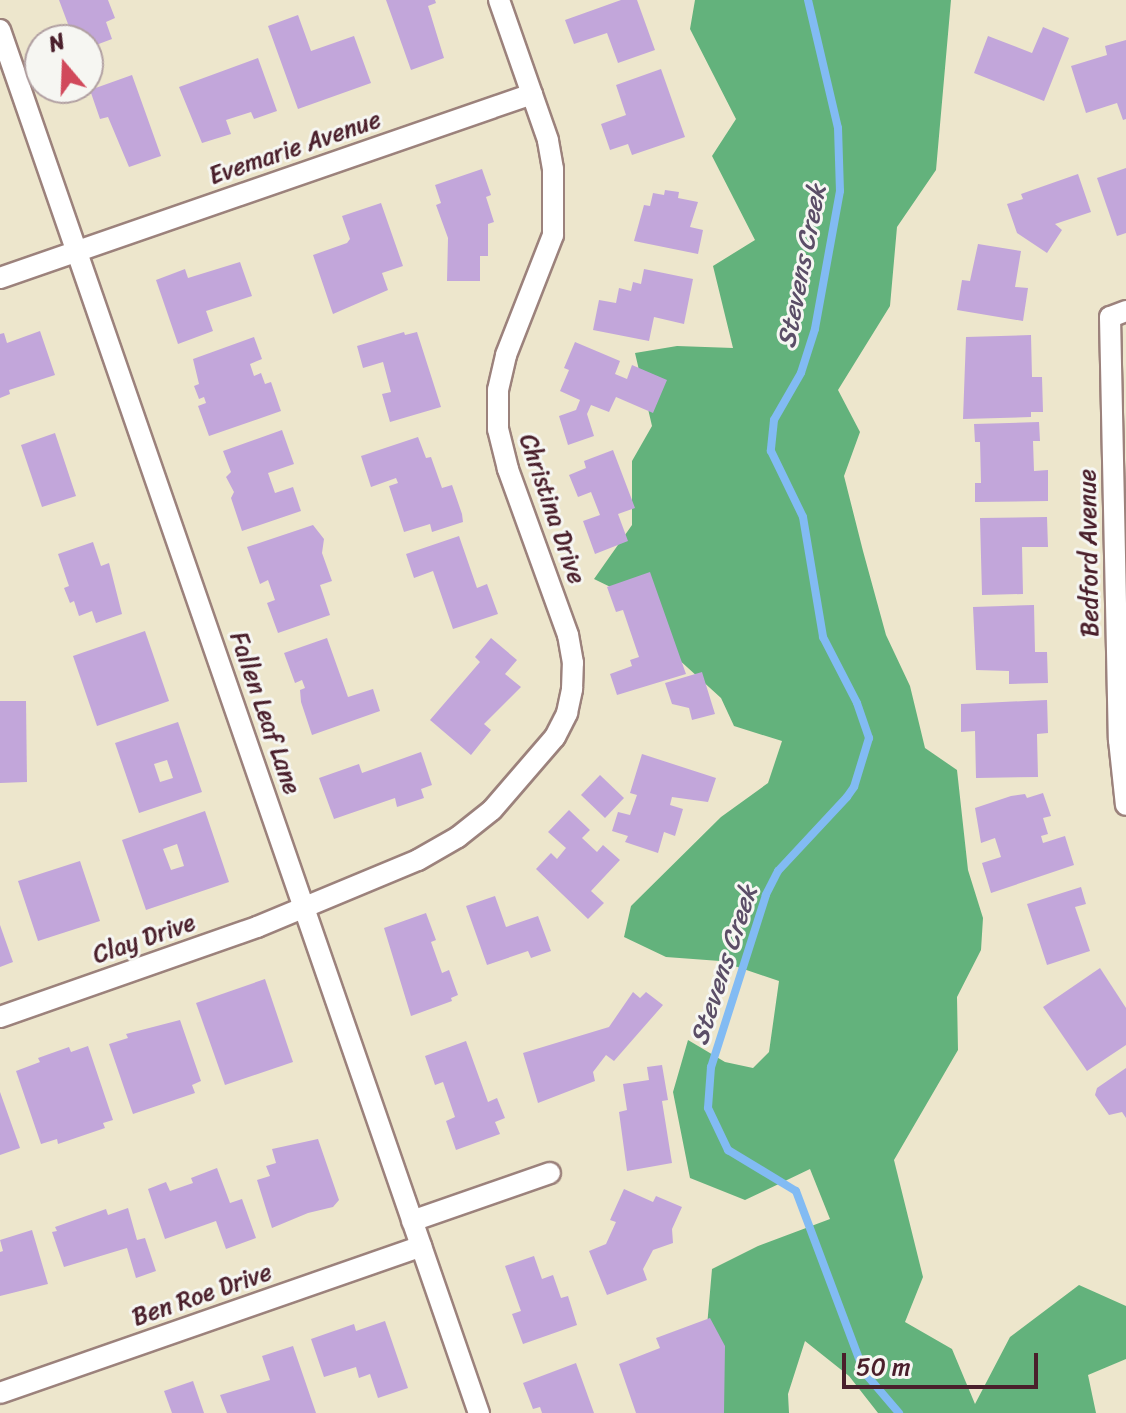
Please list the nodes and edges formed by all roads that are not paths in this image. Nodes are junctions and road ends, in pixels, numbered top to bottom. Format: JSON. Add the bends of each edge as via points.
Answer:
{"nodes":[{"id":1,"x":499,"y":0,"type":"edge"},
{"id":2,"x":0,"y":30,"type":"edge"},
{"id":3,"x":532,"y":94,"type":"junction"},
{"id":4,"x":74,"y":252,"type":"junction"},
{"id":5,"x":0,"y":278,"type":"edge"},
{"id":6,"x":1126,"y":311,"type":"edge"},
{"id":7,"x":1126,"y":805,"type":"edge"},
{"id":8,"x":304,"y":909,"type":"junction"},
{"id":9,"x":0,"y":1017,"type":"edge"},
{"id":10,"x":550,"y":1173,"type":"dead end"},
{"id":11,"x":412,"y":1221,"type":"junction"},
{"id":12,"x":421,"y":1246,"type":"junction"},
{"id":13,"x":0,"y":1393,"type":"edge"},
{"id":14,"x":479,"y":1413,"type":"edge"}],
"edges":[{"from":1,"to":3,"type":"street","name":"Christina Drive"},
{"from":2,"to":4,"type":"street","name":"Fallen Leaf Lane"},
{"from":3,"to":4,"type":"street","name":"Evemarie Avenue"},
{"from":3,"to":8,"type":"street","name":"Christina Drive","via":[[553,169],[553,235],[506,355],[498,390],[498,429],[568,635],[573,663],[567,713],[527,772],[458,837]]},
{"from":4,"to":5,"type":"street","name":"Evemarie Avenue"},
{"from":4,"to":8,"type":"street","name":"Fallen Leaf Lane"},
{"from":6,"to":7,"type":"street","name":"Bedford Avenue","via":[[1110,317],[1119,740]]},
{"from":8,"to":9,"type":"street","name":"Clay Drive"},
{"from":8,"to":11,"type":"street","name":"Fallen Leaf Lane"},
{"from":10,"to":11,"type":"street"},
{"from":11,"to":12,"type":"street","name":"Fallen Leaf Lane"},
{"from":12,"to":13,"type":"street","name":"Ben Roe Drive"},
{"from":12,"to":14,"type":"street","name":"Fallen Leaf Lane"}]}
